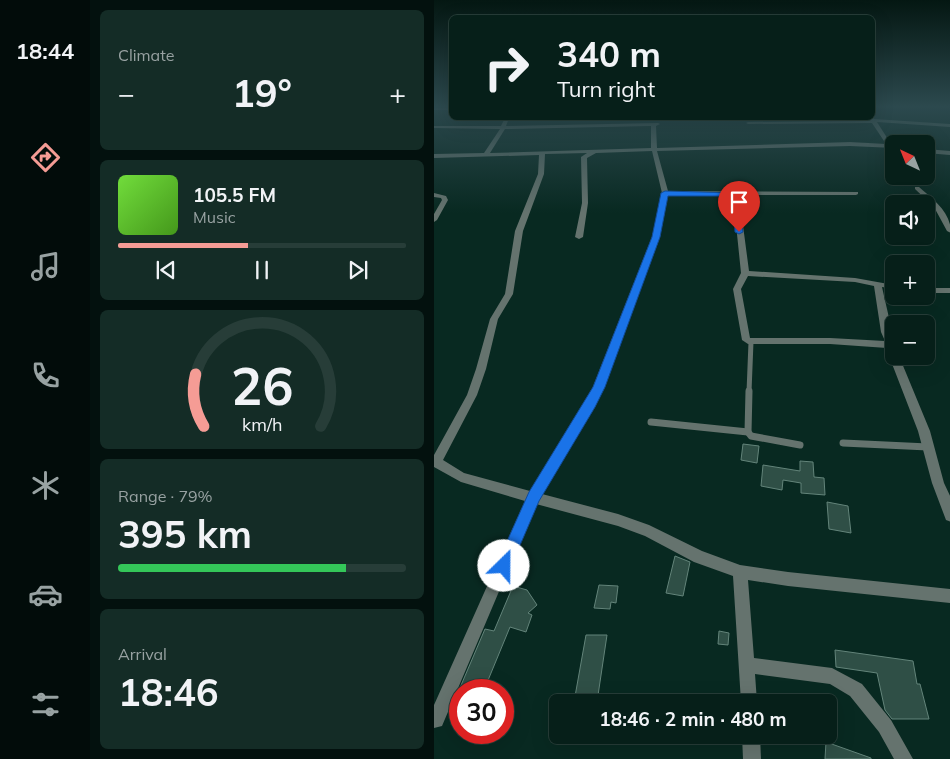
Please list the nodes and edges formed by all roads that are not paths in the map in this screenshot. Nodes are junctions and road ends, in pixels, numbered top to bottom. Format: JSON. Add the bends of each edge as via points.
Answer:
{"nodes":[{"id":1,"x":494,"y":142,"type":"edge"},
{"id":2,"x":654,"y":142,"type":"edge"},
{"id":3,"x":885,"y":146,"type":"edge"},
{"id":4,"x":654,"y":150,"type":"junction"},
{"id":5,"x":595,"y":152,"type":"junction"},
{"id":6,"x":935,"y":152,"type":"edge"},
{"id":7,"x":542,"y":153,"type":"junction"},
{"id":8,"x":486,"y":154,"type":"junction"},
{"id":9,"x":950,"y":154,"type":"edge"},
{"id":10,"x":434,"y":156,"type":"edge"},
{"id":11,"x":917,"y":188,"type":"dead end"},
{"id":12,"x":665,"y":193,"type":"junction"},
{"id":13,"x":856,"y":193,"type":"dead end"},
{"id":14,"x":736,"y":194,"type":"junction"},
{"id":15,"x":434,"y":195,"type":"edge"},
{"id":16,"x":434,"y":220,"type":"edge"},
{"id":17,"x":950,"y":231,"type":"edge"},
{"id":18,"x":580,"y":237,"type":"dead end"},
{"id":19,"x":746,"y":273,"type":"junction"},
{"id":20,"x":878,"y":285,"type":"junction"},
{"id":21,"x":885,"y":286,"type":"edge"},
{"id":22,"x":935,"y":290,"type":"edge"},
{"id":23,"x":950,"y":291,"type":"edge"},
{"id":24,"x":885,"y":320,"type":"edge"},
{"id":25,"x":751,"y":342,"type":"junction"},
{"id":26,"x":885,"y":345,"type":"edge"},
{"id":27,"x":898,"y":365,"type":"edge"},
{"id":28,"x":651,"y":422,"type":"dead end"},
{"id":29,"x":748,"y":432,"type":"junction"},
{"id":30,"x":843,"y":443,"type":"dead end"},
{"id":31,"x":800,"y":445,"type":"dead end"},
{"id":32,"x":929,"y":447,"type":"junction"},
{"id":33,"x":435,"y":462,"type":"edge"},
{"id":34,"x":534,"y":497,"type":"junction"},
{"id":35,"x":950,"y":516,"type":"edge"},
{"id":36,"x":740,"y":572,"type":"junction"},
{"id":37,"x":950,"y":596,"type":"edge"},
{"id":38,"x":747,"y":666,"type":"junction"},
{"id":39,"x":749,"y":694,"type":"edge"},
{"id":40,"x":436,"y":720,"type":"dead end"},
{"id":41,"x":751,"y":744,"type":"edge"},
{"id":42,"x":752,"y":759,"type":"edge"},
{"id":43,"x":904,"y":759,"type":"edge"}],
"edges":[{"from":1,"to":8,"type":"street"},
{"from":2,"to":4,"type":"street"},
{"from":3,"to":4,"type":"street"},
{"from":4,"to":5,"type":"street"},
{"from":4,"to":12,"type":"street"},
{"from":5,"to":7,"type":"street"},
{"from":5,"to":18,"type":"street","via":[[584,157],[585,203]]},
{"from":6,"to":9,"type":"street"},
{"from":7,"to":8,"type":"street"},
{"from":7,"to":33,"type":"street","via":[[541,174],[518,231],[509,294],[494,319],[472,395]]},
{"from":8,"to":10,"type":"street"},
{"from":11,"to":17,"type":"street","via":[[937,206]]},
{"from":12,"to":14,"type":"street"},
{"from":12,"to":34,"type":"street","via":[[656,237],[599,387]]},
{"from":13,"to":14,"type":"street"},
{"from":14,"to":19,"type":"street"},
{"from":15,"to":16,"type":"street","via":[[445,200]]},
{"from":19,"to":20,"type":"street","via":[[855,280]]},
{"from":19,"to":25,"type":"street","via":[[737,289],[745,338]]},
{"from":20,"to":21,"type":"street"},
{"from":20,"to":24,"type":"street"},
{"from":22,"to":23,"type":"street"},
{"from":25,"to":26,"type":"street","via":[[830,341]]},
{"from":25,"to":29,"type":"lane"},
{"from":27,"to":32,"type":"street"},
{"from":28,"to":29,"type":"lane"},
{"from":29,"to":31,"type":"lane","via":[[751,436]]},
{"from":30,"to":32,"type":"lane"},
{"from":32,"to":35,"type":"street"},
{"from":33,"to":34,"type":"street","via":[[461,477]]},
{"from":34,"to":36,"type":"street","via":[[649,531],[699,557]]},
{"from":34,"to":40,"type":"street"},
{"from":36,"to":37,"type":"street"},
{"from":36,"to":38,"type":"street"},
{"from":38,"to":39,"type":"street"},
{"from":38,"to":43,"type":"street","via":[[832,676],[856,690],[885,726]]},
{"from":41,"to":42,"type":"street"}]}
